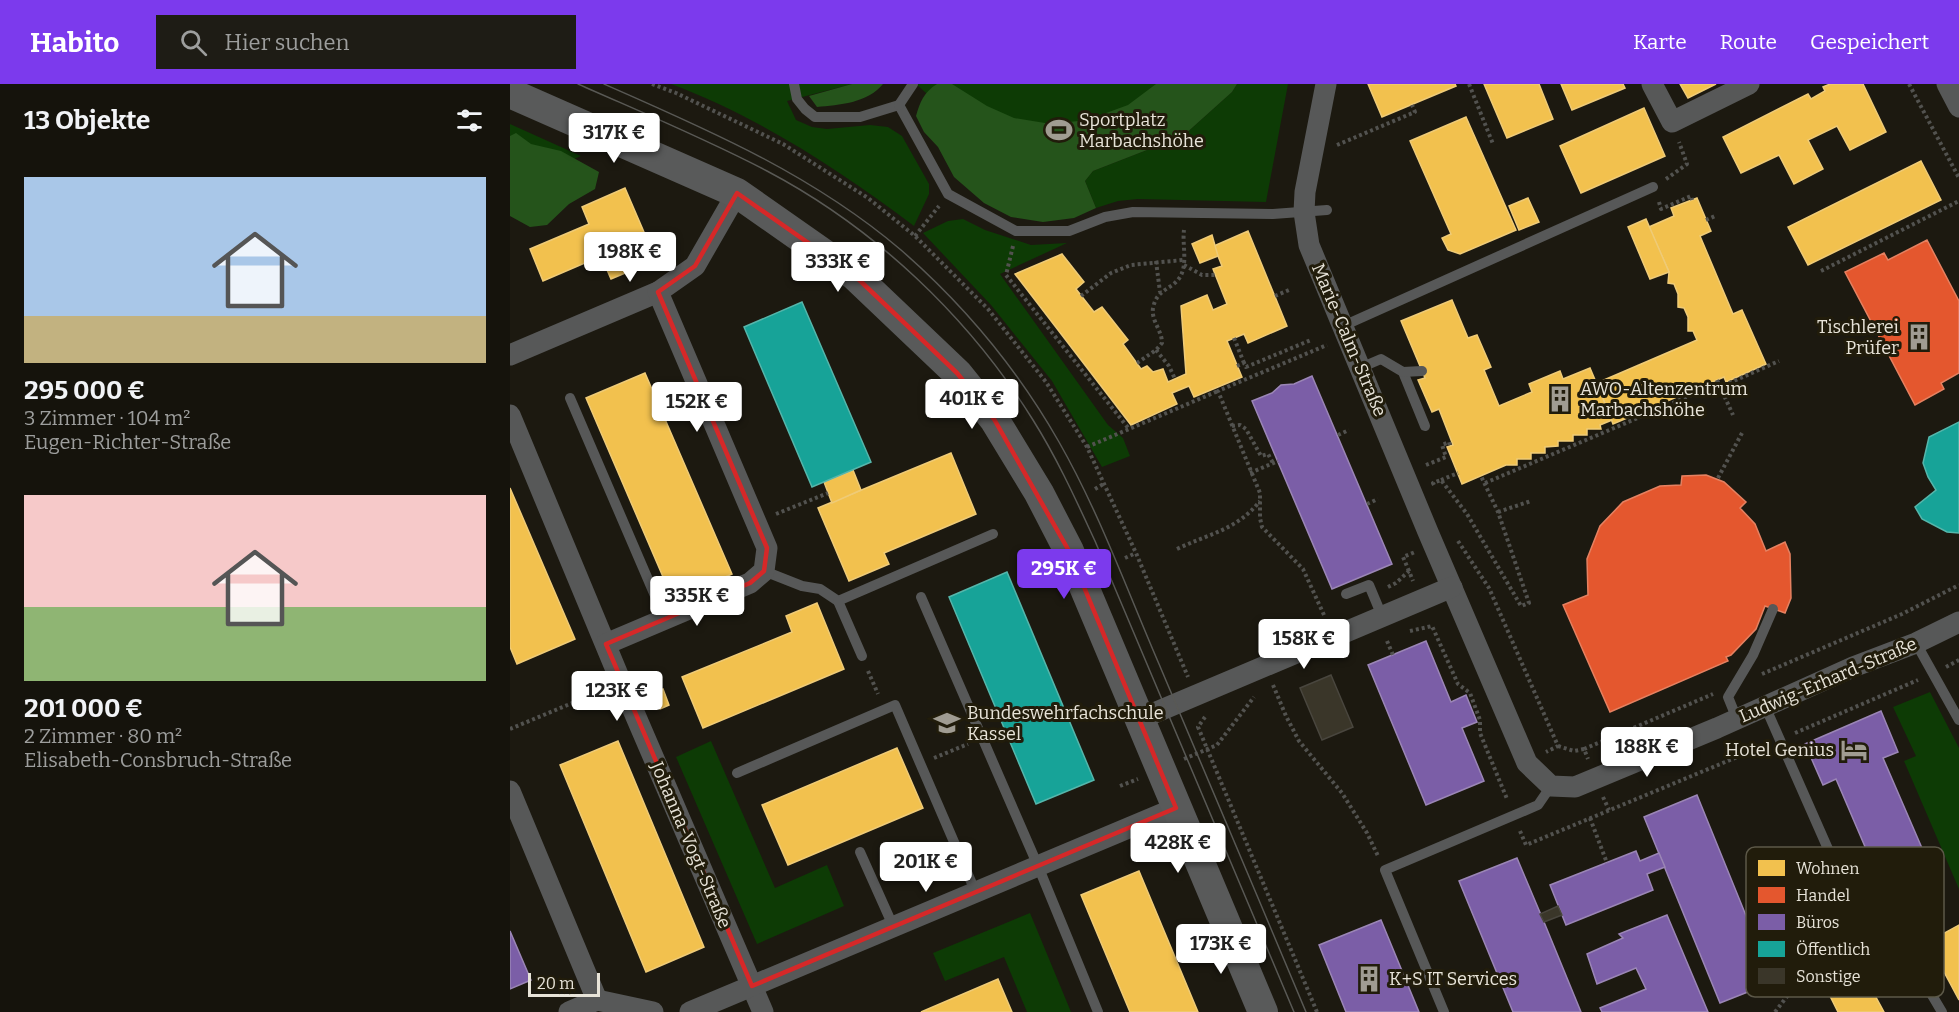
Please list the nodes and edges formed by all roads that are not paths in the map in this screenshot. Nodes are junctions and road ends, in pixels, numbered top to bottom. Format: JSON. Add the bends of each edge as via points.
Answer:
{"nodes":[{"id":1,"x":794,"y":84,"type":"edge"},
{"id":2,"x":913,"y":84,"type":"edge"},
{"id":3,"x":1326,"y":84,"type":"edge"},
{"id":4,"x":1652,"y":84,"type":"edge"},
{"id":5,"x":1749,"y":84,"type":"edge"},
{"id":6,"x":1947,"y":84,"type":"edge"},
{"id":7,"x":510,"y":93,"type":"edge"},
{"id":8,"x":899,"y":105,"type":"junction"},
{"id":9,"x":1959,"y":107,"type":"edge"},
{"id":10,"x":1653,"y":187,"type":"road end"},
{"id":11,"x":737,"y":192,"type":"junction"},
{"id":12,"x":1327,"y":210,"type":"dead end"},
{"id":13,"x":1304,"y":212,"type":"junction"},
{"id":14,"x":658,"y":292,"type":"junction"},
{"id":15,"x":1343,"y":326,"type":"junction"},
{"id":16,"x":510,"y":356,"type":"edge"},
{"id":17,"x":1360,"y":368,"type":"junction"},
{"id":18,"x":1422,"y":371,"type":"dead end"},
{"id":19,"x":1403,"y":372,"type":"junction"},
{"id":20,"x":570,"y":398,"type":"dead end"},
{"id":21,"x":510,"y":415,"type":"edge"},
{"id":22,"x":1425,"y":426,"type":"dead end"},
{"id":23,"x":993,"y":534,"type":"dead end"},
{"id":24,"x":764,"y":571,"type":"junction"},
{"id":25,"x":1452,"y":586,"type":"junction"},
{"id":26,"x":1346,"y":594,"type":"dead end"},
{"id":27,"x":921,"y":597,"type":"dead end"},
{"id":28,"x":838,"y":600,"type":"junction"},
{"id":29,"x":1773,"y":609,"type":"dead end"},
{"id":30,"x":1382,"y":616,"type":"junction"},
{"id":31,"x":665,"y":619,"type":"junction"},
{"id":32,"x":1959,"y":622,"type":"edge"},
{"id":33,"x":1916,"y":643,"type":"junction"},
{"id":34,"x":606,"y":644,"type":"junction"},
{"id":35,"x":862,"y":656,"type":"road end"},
{"id":36,"x":1765,"y":706,"type":"junction"},
{"id":37,"x":1140,"y":719,"type":"junction"},
{"id":38,"x":1737,"y":719,"type":"junction"},
{"id":39,"x":1959,"y":720,"type":"edge"},
{"id":40,"x":737,"y":773,"type":"dead end"},
{"id":41,"x":1551,"y":786,"type":"junction"},
{"id":42,"x":510,"y":791,"type":"edge"},
{"id":43,"x":1176,"y":808,"type":"junction"},
{"id":44,"x":1827,"y":847,"type":"edge"},
{"id":45,"x":860,"y":852,"type":"dead end"},
{"id":46,"x":1038,"y":866,"type":"junction"},
{"id":47,"x":976,"y":893,"type":"junction"},
{"id":48,"x":894,"y":928,"type":"junction"},
{"id":49,"x":752,"y":986,"type":"junction"},
{"id":50,"x":1933,"y":997,"type":"edge"},
{"id":51,"x":597,"y":1000,"type":"junction"},
{"id":52,"x":569,"y":1012,"type":"edge"},
{"id":53,"x":649,"y":1012,"type":"edge"},
{"id":54,"x":690,"y":1012,"type":"edge"},
{"id":55,"x":763,"y":1012,"type":"edge"},
{"id":56,"x":1098,"y":1012,"type":"edge"},
{"id":57,"x":1263,"y":1012,"type":"edge"},
{"id":58,"x":1444,"y":1012,"type":"edge"},
{"id":59,"x":1942,"y":1012,"type":"edge"}],
"edges":[{"from":1,"to":8,"type":"lane","via":[[797,99],[815,117],[860,117]]},
{"from":2,"to":8,"type":"lane"},
{"from":3,"to":13,"type":"street","name":"Marie-Calm-Straße"},
{"from":4,"to":5,"type":"street","via":[[1672,122]]},
{"from":6,"to":9,"type":"street"},
{"from":7,"to":11,"type":"main road"},
{"from":8,"to":13,"type":"lane","via":[[948,194],[1016,231],[1069,231],[1133,212]]},
{"from":10,"to":15,"type":"lane"},
{"from":11,"to":14,"type":"street","via":[[695,266]]},
{"from":11,"to":37,"type":"main road","via":[[854,275],[957,373],[994,419],[1069,551]]},
{"from":12,"to":13,"type":"lane"},
{"from":13,"to":15,"type":"street","name":"Marie-Calm-Straße","via":[[1309,245]]},
{"from":14,"to":16,"type":"street"},
{"from":14,"to":24,"type":"street","via":[[768,548]]},
{"from":15,"to":17,"type":"street","name":"Marie-Calm-Straße"},
{"from":17,"to":19,"type":"lane","via":[[1381,359]]},
{"from":17,"to":25,"type":"street","name":"Marie-Calm-Straße"},
{"from":18,"to":19,"type":"lane"},
{"from":19,"to":22,"type":"lane"},
{"from":20,"to":31,"type":"lane"},
{"from":21,"to":34,"type":"street","name":"Johanna-Vogt-Straße"},
{"from":23,"to":28,"type":"lane"},
{"from":24,"to":28,"type":"lane","via":[[820,589]]},
{"from":24,"to":31,"type":"street","via":[[750,583]]},
{"from":25,"to":30,"type":"street"},
{"from":25,"to":41,"type":"street","via":[[1527,762]]},
{"from":26,"to":30,"type":"lane","via":[[1369,585]]},
{"from":27,"to":46,"type":"lane"},
{"from":28,"to":35,"type":"lane"},
{"from":29,"to":38,"type":"lane","via":[[1753,655],[1728,697]]},
{"from":30,"to":37,"type":"street"},
{"from":31,"to":34,"type":"street"},
{"from":32,"to":33,"type":"street","name":"Ludwig-Erhard-Straße"},
{"from":33,"to":36,"type":"street","name":"Ludwig-Erhard-Straße"},
{"from":33,"to":39,"type":"lane"},
{"from":34,"to":49,"type":"street","name":"Johanna-Vogt-Straße"},
{"from":36,"to":38,"type":"street","name":"Ludwig-Erhard-Straße"},
{"from":36,"to":44,"type":"lane"},
{"from":37,"to":43,"type":"main road"},
{"from":38,"to":41,"type":"street","name":"Ludwig-Erhard-Straße","via":[[1575,787]]},
{"from":40,"to":47,"type":"lane","via":[[895,705]]},
{"from":41,"to":58,"type":"lane","via":[[1538,805],[1386,870]]},
{"from":42,"to":51,"type":"street"},
{"from":43,"to":46,"type":"street"},
{"from":43,"to":57,"type":"main road"},
{"from":45,"to":48,"type":"lane"},
{"from":46,"to":47,"type":"street"},
{"from":46,"to":56,"type":"lane"},
{"from":47,"to":48,"type":"street"},
{"from":48,"to":49,"type":"street"},
{"from":49,"to":54,"type":"street"},
{"from":49,"to":55,"type":"street","name":"Johanna-Vogt-Straße"},
{"from":50,"to":59,"type":"lane"},
{"from":51,"to":52,"type":"street"},
{"from":51,"to":53,"type":"street"}]}
